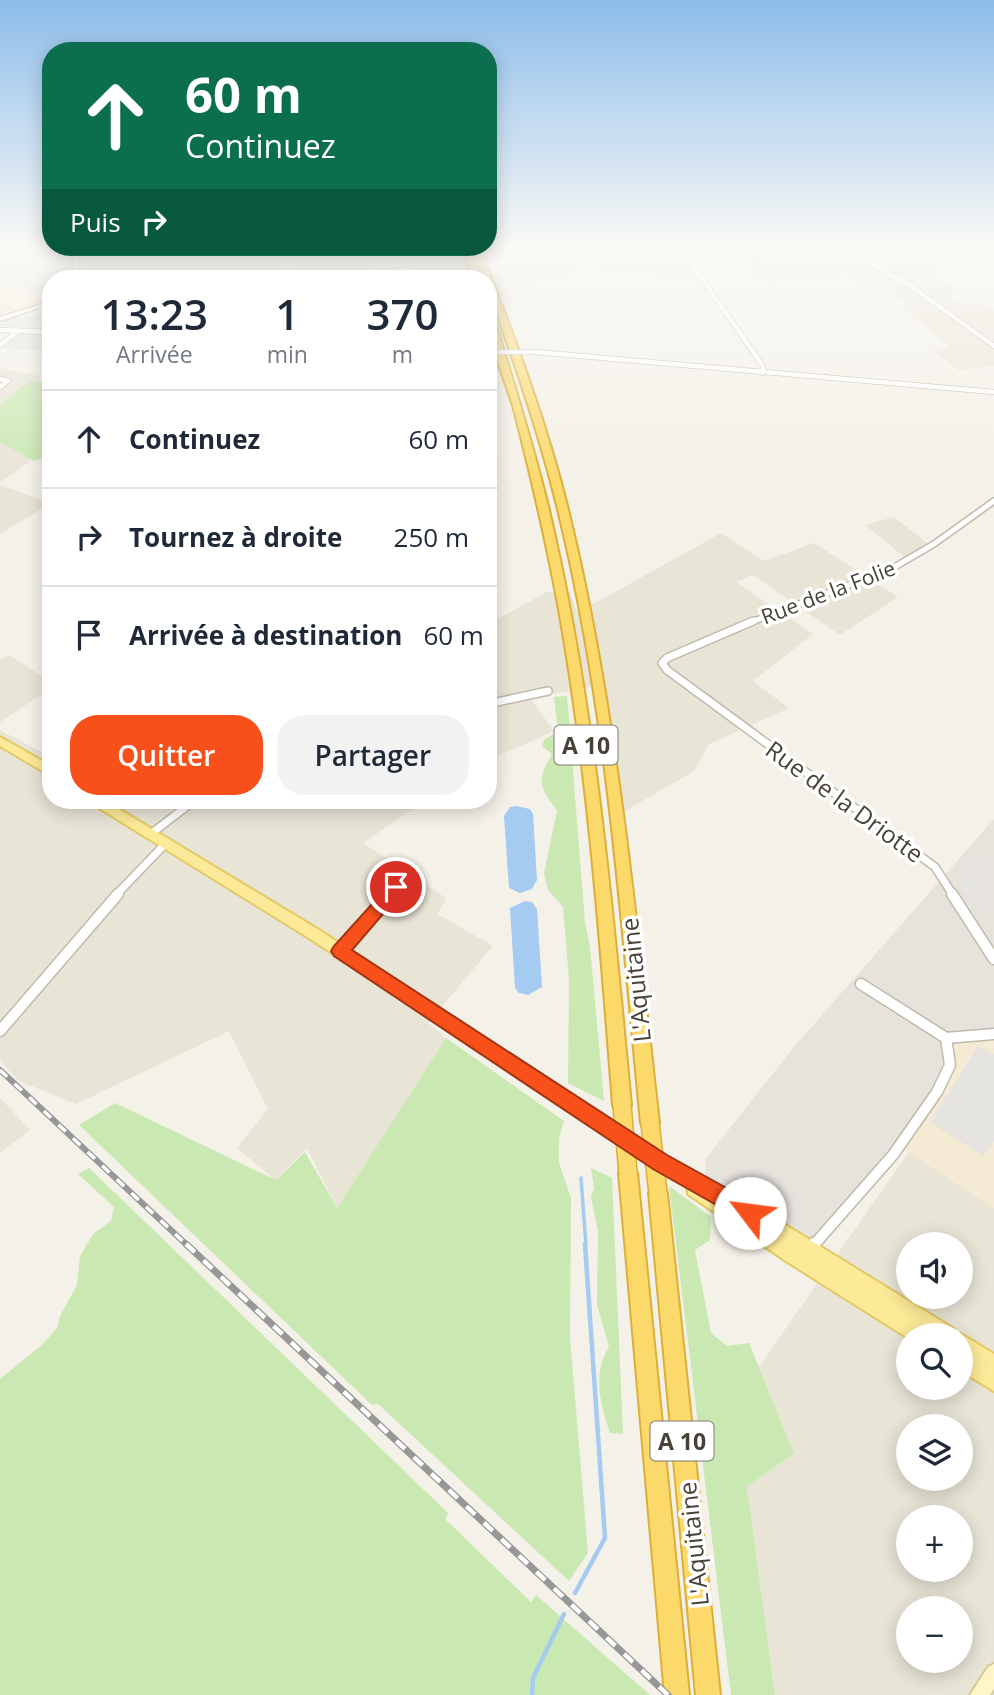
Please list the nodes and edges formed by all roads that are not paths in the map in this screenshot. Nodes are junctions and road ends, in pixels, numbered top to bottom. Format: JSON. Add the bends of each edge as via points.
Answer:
{"nodes":[{"id":1,"x":505,"y":325,"type":"edge"},
{"id":2,"x":735,"y":325,"type":"edge"},
{"id":3,"x":965,"y":325,"type":"edge"},
{"id":4,"x":0,"y":330,"type":"edge"},
{"id":5,"x":18,"y":331,"type":"junction"},
{"id":6,"x":42,"y":332,"type":"edge"},
{"id":7,"x":497,"y":342,"type":"edge"},
{"id":8,"x":0,"y":345,"type":"edge"},
{"id":9,"x":994,"y":346,"type":"edge"},
{"id":10,"x":497,"y":352,"type":"edge"},
{"id":11,"x":763,"y":373,"type":"junction"},
{"id":12,"x":0,"y":379,"type":"edge"},
{"id":13,"x":0,"y":387,"type":"edge"},
{"id":14,"x":994,"y":392,"type":"edge"},
{"id":15,"x":994,"y":501,"type":"edge"},
{"id":16,"x":667,"y":670,"type":"joint"},
{"id":17,"x":548,"y":691,"type":"dead end"},
{"id":18,"x":497,"y":702,"type":"edge"},
{"id":19,"x":0,"y":741,"type":"edge"},
{"id":20,"x":42,"y":767,"type":"edge"},
{"id":21,"x":111,"y":809,"type":"edge"},
{"id":22,"x":183,"y":809,"type":"edge"},
{"id":23,"x":152,"y":833,"type":"junction"},
{"id":24,"x":167,"y":842,"type":"junction"},
{"id":25,"x":408,"y":874,"type":"dead end"},
{"id":26,"x":340,"y":951,"type":"junction"},
{"id":27,"x":994,"y":959,"type":"edge"},
{"id":28,"x":861,"y":984,"type":"dead end"},
{"id":29,"x":0,"y":1031,"type":"edge"},
{"id":30,"x":994,"y":1034,"type":"edge"},
{"id":31,"x":946,"y":1038,"type":"junction"},
{"id":32,"x":660,"y":1162,"type":"junction"},
{"id":33,"x":810,"y":1250,"type":"junction"},
{"id":34,"x":792,"y":1255,"type":"junction"},
{"id":35,"x":901,"y":1323,"type":"edge"},
{"id":36,"x":929,"y":1323,"type":"edge"},
{"id":37,"x":973,"y":1351,"type":"edge"},
{"id":38,"x":994,"y":1364,"type":"edge"},
{"id":39,"x":973,"y":1369,"type":"edge"},
{"id":40,"x":994,"y":1382,"type":"edge"},
{"id":41,"x":994,"y":1674,"type":"edge"},
{"id":42,"x":708,"y":1692,"type":"edge"},
{"id":43,"x":677,"y":1695,"type":"edge"},
{"id":44,"x":979,"y":1695,"type":"edge"}],
"edges":[{"from":1,"to":42,"type":"highway","name":"L'Aquitaine","number":"A 10","bridge":true,"via":[[552,468],[585,616],[614,788]]},
{"from":2,"to":11,"type":"street","via":[[763,366]]},
{"from":3,"to":9,"type":"street"},
{"from":4,"to":5,"type":"street"},
{"from":5,"to":6,"type":"street"},
{"from":5,"to":8,"type":"street"},
{"from":7,"to":43,"type":"highway","name":"L'Aquitaine","number":"A 10","bridge":true,"via":[[536,469],[572,641],[597,839]]},
{"from":10,"to":11,"type":"street","bridge":true},
{"from":11,"to":14,"type":"street"},
{"from":12,"to":13,"type":"street","via":[[8,381]]},
{"from":15,"to":16,"type":"street","name":"Rue de la Folie","via":[[900,565],[667,658],[662,663]]},
{"from":16,"to":27,"type":"street","name":"Rue de la Driotte","via":[[935,867]]},
{"from":17,"to":18,"type":"street"},
{"from":19,"to":20,"type":"main road"},
{"from":21,"to":23,"type":"main road"},
{"from":22,"to":23,"type":"street"},
{"from":23,"to":24,"type":"main road"},
{"from":24,"to":26,"type":"main road"},
{"from":24,"to":29,"type":"street"},
{"from":25,"to":26,"type":"street"},
{"from":26,"to":32,"type":"main road"},
{"from":28,"to":31,"type":"street"},
{"from":30,"to":31,"type":"street"},
{"from":31,"to":33,"type":"street","via":[[950,1065],[937,1092],[892,1155]]},
{"from":32,"to":33,"type":"main road"},
{"from":32,"to":34,"type":"main road"},
{"from":33,"to":34,"type":"street"},
{"from":33,"to":36,"type":"main road"},
{"from":34,"to":35,"type":"main road"},
{"from":37,"to":38,"type":"main road"},
{"from":39,"to":40,"type":"main road"},
{"from":41,"to":44,"type":"main road"}]}
